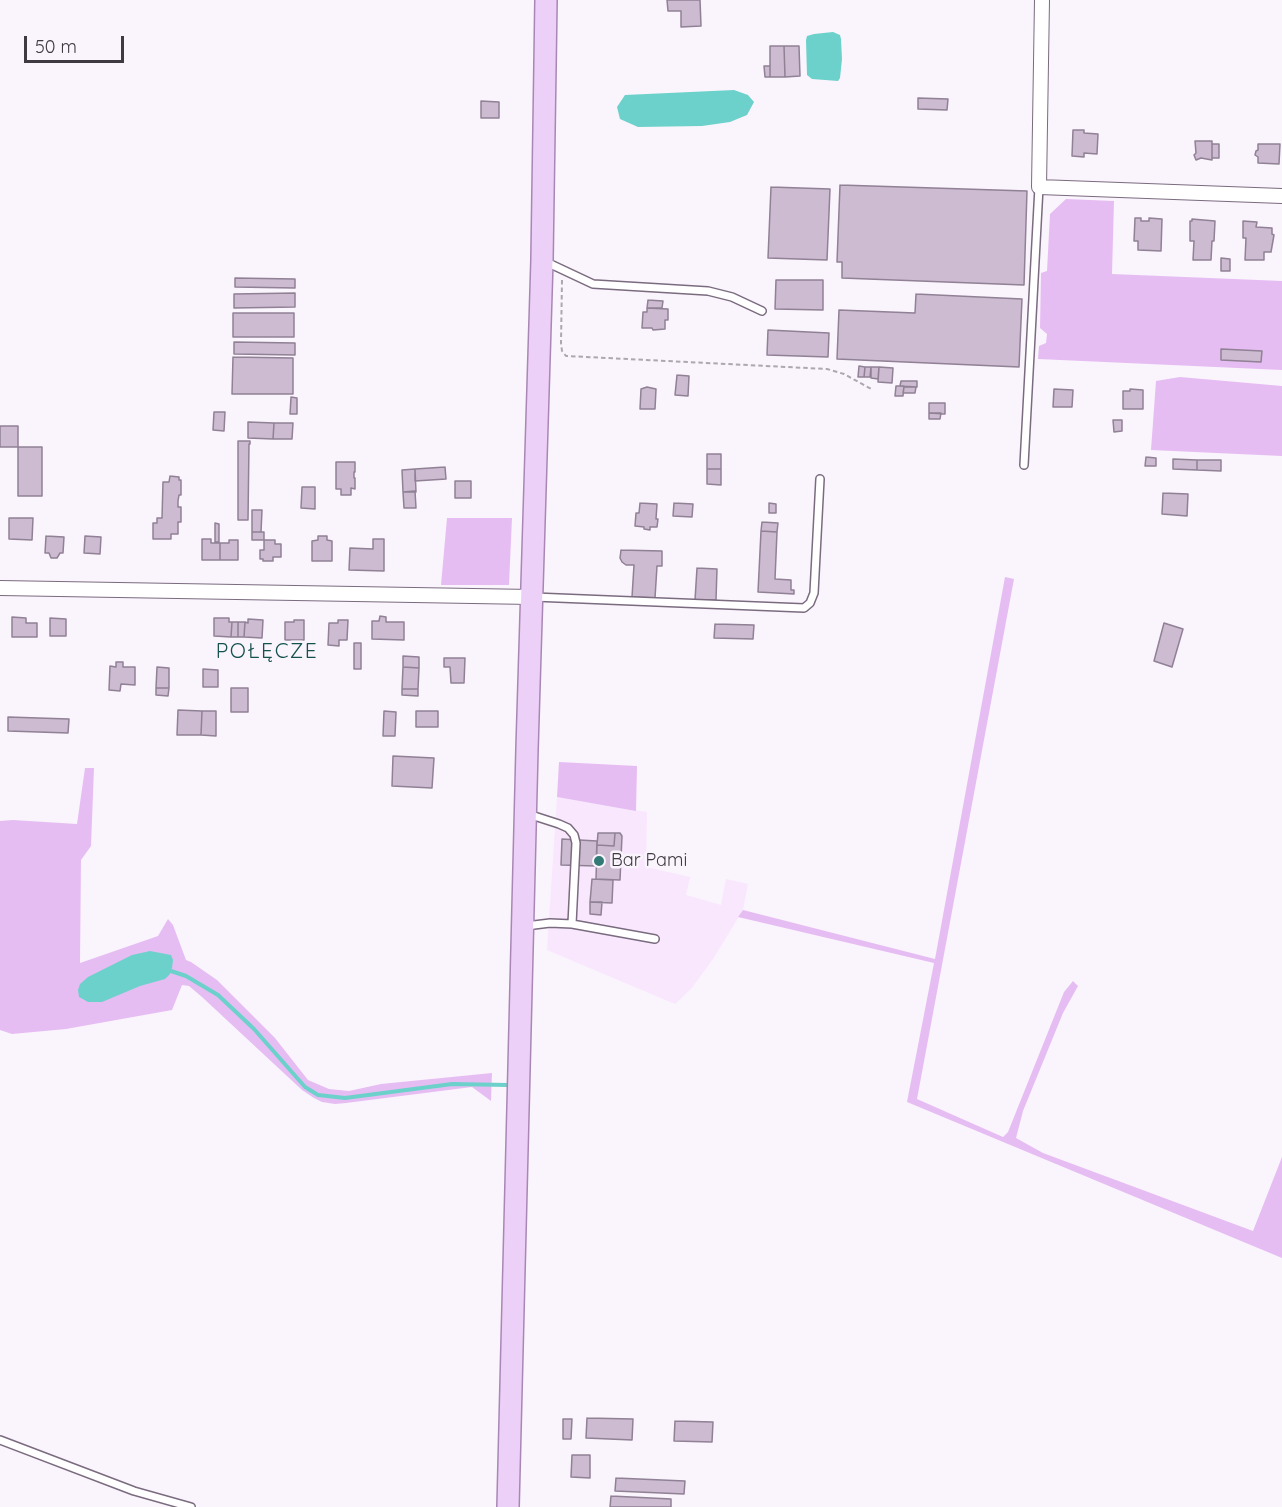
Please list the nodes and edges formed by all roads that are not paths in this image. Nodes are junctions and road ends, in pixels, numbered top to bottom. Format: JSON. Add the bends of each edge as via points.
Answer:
{"nodes":[{"id":1,"x":546,"y":0,"type":"edge"},
{"id":2,"x":1042,"y":0,"type":"edge"},
{"id":3,"x":1039,"y":187,"type":"junction"},
{"id":4,"x":1282,"y":196,"type":"edge"},
{"id":5,"x":551,"y":264,"type":"junction"},
{"id":6,"x":762,"y":310,"type":"dead end"},
{"id":7,"x":1024,"y":465,"type":"dead end"},
{"id":8,"x":820,"y":479,"type":"dead end"},
{"id":9,"x":0,"y":588,"type":"edge"},
{"id":10,"x":532,"y":597,"type":"junction"},
{"id":11,"x":526,"y":813,"type":"junction"},
{"id":12,"x":572,"y":924,"type":"junction"},
{"id":13,"x":523,"y":926,"type":"junction"},
{"id":14,"x":654,"y":939,"type":"dead end"},
{"id":15,"x":0,"y":1440,"type":"edge"},
{"id":16,"x":191,"y":1507,"type":"edge"},
{"id":17,"x":508,"y":1507,"type":"edge"}],
"edges":[{"from":1,"to":5,"type":"main road"},
{"from":2,"to":3,"type":"street"},
{"from":3,"to":4,"type":"street"},
{"from":3,"to":7,"type":"lane"},
{"from":5,"to":6,"type":"lane","via":[[593,284],[708,291]]},
{"from":5,"to":10,"type":"main road"},
{"from":8,"to":10,"type":"lane","via":[[814,592],[804,608]]},
{"from":9,"to":10,"type":"street"},
{"from":10,"to":11,"type":"main road"},
{"from":11,"to":12,"type":"lane","via":[[568,828],[574,835]]},
{"from":11,"to":13,"type":"main road"},
{"from":12,"to":13,"type":"lane"},
{"from":12,"to":14,"type":"lane"},
{"from":13,"to":17,"type":"main road"},
{"from":15,"to":16,"type":"lane","via":[[134,1491]]}]}
